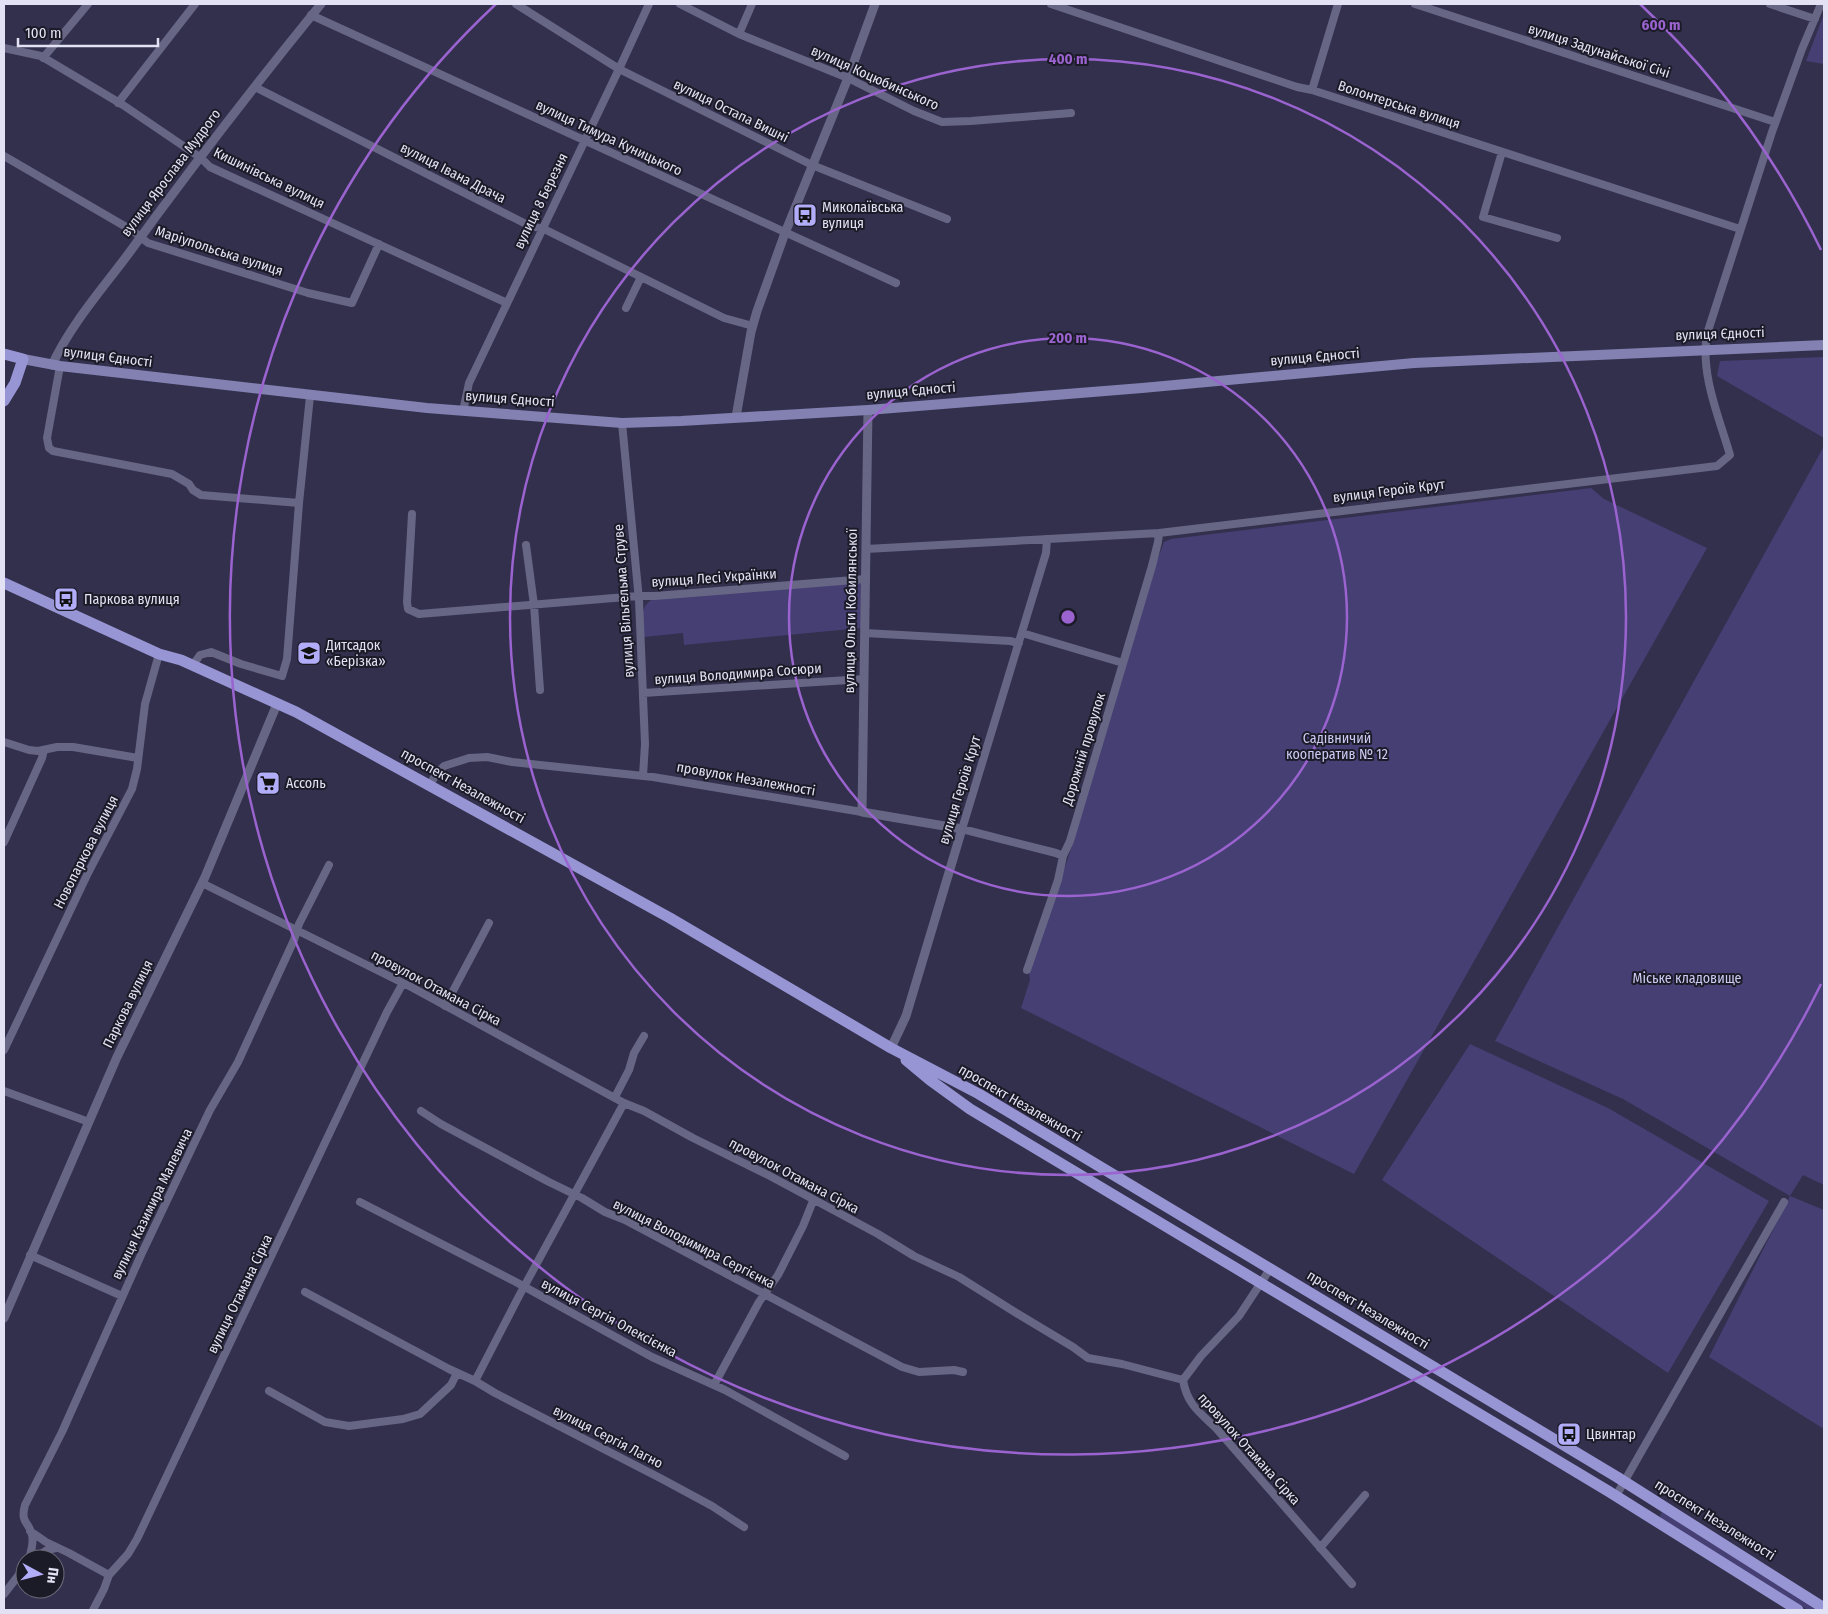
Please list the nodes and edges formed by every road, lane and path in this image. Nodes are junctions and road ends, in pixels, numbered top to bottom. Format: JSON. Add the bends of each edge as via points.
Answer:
{"nodes":[{"id":1,"x":88,"y":4,"type":"edge"},
{"id":2,"x":195,"y":4,"type":"edge"},
{"id":3,"x":321,"y":4,"type":"edge"},
{"id":4,"x":516,"y":4,"type":"edge"},
{"id":5,"x":649,"y":4,"type":"edge"},
{"id":6,"x":680,"y":4,"type":"edge"},
{"id":7,"x":752,"y":4,"type":"edge"},
{"id":8,"x":875,"y":4,"type":"edge"},
{"id":9,"x":1051,"y":4,"type":"edge"},
{"id":10,"x":1338,"y":4,"type":"edge"},
{"id":11,"x":1416,"y":4,"type":"edge"},
{"id":12,"x":1770,"y":4,"type":"edge"},
{"id":13,"x":1821,"y":4,"type":"edge"},
{"id":14,"x":312,"y":16,"type":"junction"},
{"id":15,"x":1815,"y":19,"type":"junction"},
{"id":16,"x":739,"y":34,"type":"junction"},
{"id":17,"x":4,"y":48,"type":"edge"},
{"id":18,"x":43,"y":58,"type":"junction"},
{"id":19,"x":619,"y":69,"type":"junction"},
{"id":20,"x":848,"y":78,"type":"junction"},
{"id":21,"x":256,"y":87,"type":"junction"},
{"id":22,"x":1312,"y":90,"type":"junction"},
{"id":23,"x":118,"y":102,"type":"junction"},
{"id":24,"x":1071,"y":113,"type":"dead end"},
{"id":25,"x":1775,"y":122,"type":"junction"},
{"id":26,"x":584,"y":141,"type":"junction"},
{"id":27,"x":1502,"y":152,"type":"junction"},
{"id":28,"x":4,"y":156,"type":"edge"},
{"id":29,"x":201,"y":158,"type":"junction"},
{"id":30,"x":812,"y":165,"type":"junction"},
{"id":31,"x":947,"y":219,"type":"dead end"},
{"id":32,"x":542,"y":229,"type":"junction"},
{"id":33,"x":1740,"y":229,"type":"junction"},
{"id":34,"x":785,"y":233,"type":"junction"},
{"id":35,"x":140,"y":237,"type":"junction"},
{"id":36,"x":1557,"y":238,"type":"dead end"},
{"id":37,"x":379,"y":244,"type":"junction"},
{"id":38,"x":641,"y":277,"type":"junction"},
{"id":39,"x":896,"y":283,"type":"dead end"},
{"id":40,"x":507,"y":302,"type":"junction"},
{"id":41,"x":626,"y":308,"type":"dead end"},
{"id":42,"x":753,"y":326,"type":"junction"},
{"id":43,"x":1824,"y":345,"type":"edge"},
{"id":44,"x":1704,"y":349,"type":"junction"},
{"id":45,"x":4,"y":354,"type":"edge"},
{"id":46,"x":23,"y":359,"type":"junction"},
{"id":47,"x":56,"y":366,"type":"junction"},
{"id":48,"x":310,"y":396,"type":"junction"},
{"id":49,"x":4,"y":401,"type":"edge"},
{"id":50,"x":868,"y":410,"type":"junction"},
{"id":51,"x":463,"y":411,"type":"junction"},
{"id":52,"x":736,"y":417,"type":"junction"},
{"id":53,"x":622,"y":423,"type":"junction"},
{"id":54,"x":299,"y":503,"type":"junction"},
{"id":55,"x":412,"y":514,"type":"dead end"},
{"id":56,"x":1159,"y":533,"type":"junction"},
{"id":57,"x":1047,"y":539,"type":"junction"},
{"id":58,"x":526,"y":545,"type":"dead end"},
{"id":59,"x":866,"y":549,"type":"junction"},
{"id":60,"x":866,"y":579,"type":"junction"},
{"id":61,"x":4,"y":583,"type":"edge"},
{"id":62,"x":638,"y":596,"type":"junction"},
{"id":63,"x":534,"y":605,"type":"junction"},
{"id":64,"x":865,"y":633,"type":"junction"},
{"id":65,"x":1022,"y":633,"type":"junction"},
{"id":66,"x":1019,"y":643,"type":"junction"},
{"id":67,"x":159,"y":654,"type":"junction"},
{"id":68,"x":1123,"y":663,"type":"junction"},
{"id":69,"x":193,"y":665,"type":"junction"},
{"id":70,"x":864,"y":679,"type":"junction"},
{"id":71,"x":540,"y":690,"type":"dead end"},
{"id":72,"x":643,"y":693,"type":"junction"},
{"id":73,"x":277,"y":704,"type":"junction"},
{"id":74,"x":4,"y":742,"type":"edge"},
{"id":75,"x":44,"y":750,"type":"junction"},
{"id":76,"x":138,"y":758,"type":"junction"},
{"id":77,"x":642,"y":776,"type":"junction"},
{"id":78,"x":430,"y":785,"type":"junction"},
{"id":79,"x":862,"y":812,"type":"junction"},
{"id":80,"x":962,"y":828,"type":"junction"},
{"id":81,"x":4,"y":842,"type":"edge"},
{"id":82,"x":1063,"y":856,"type":"junction"},
{"id":83,"x":329,"y":865,"type":"dead end"},
{"id":84,"x":202,"y":883,"type":"junction"},
{"id":85,"x":489,"y":923,"type":"dead end"},
{"id":86,"x":297,"y":930,"type":"junction"},
{"id":87,"x":1028,"y":970,"type":"dead end"},
{"id":88,"x":403,"y":983,"type":"junction"},
{"id":89,"x":445,"y":1006,"type":"junction"},
{"id":90,"x":644,"y":1036,"type":"dead end"},
{"id":91,"x":891,"y":1048,"type":"junction"},
{"id":92,"x":4,"y":1050,"type":"edge"},
{"id":93,"x":4,"y":1091,"type":"edge"},
{"id":94,"x":973,"y":1091,"type":"junction"},
{"id":95,"x":615,"y":1097,"type":"junction"},
{"id":96,"x":624,"y":1103,"type":"junction"},
{"id":97,"x":965,"y":1105,"type":"junction"},
{"id":98,"x":421,"y":1111,"type":"dead end"},
{"id":99,"x":89,"y":1122,"type":"junction"},
{"id":100,"x":574,"y":1194,"type":"junction"},
{"id":101,"x":812,"y":1201,"type":"junction"},
{"id":102,"x":360,"y":1202,"type":"dead end"},
{"id":103,"x":1784,"y":1202,"type":"dead end"},
{"id":104,"x":30,"y":1254,"type":"junction"},
{"id":105,"x":1270,"y":1269,"type":"junction"},
{"id":106,"x":1261,"y":1283,"type":"junction"},
{"id":107,"x":524,"y":1286,"type":"junction"},
{"id":108,"x":305,"y":1292,"type":"dead end"},
{"id":109,"x":764,"y":1295,"type":"junction"},
{"id":110,"x":122,"y":1296,"type":"junction"},
{"id":111,"x":4,"y":1318,"type":"edge"},
{"id":112,"x":963,"y":1372,"type":"dead end"},
{"id":113,"x":457,"y":1373,"type":"junction"},
{"id":114,"x":1183,"y":1380,"type":"junction"},
{"id":115,"x":475,"y":1381,"type":"junction"},
{"id":116,"x":714,"y":1385,"type":"junction"},
{"id":117,"x":269,"y":1391,"type":"dead end"},
{"id":118,"x":846,"y":1456,"type":"dead end"},
{"id":119,"x":1624,"y":1482,"type":"junction"},
{"id":120,"x":1365,"y":1495,"type":"dead end"},
{"id":121,"x":1616,"y":1496,"type":"junction"},
{"id":122,"x":744,"y":1527,"type":"dead end"},
{"id":123,"x":30,"y":1531,"type":"junction"},
{"id":124,"x":56,"y":1548,"type":"junction"},
{"id":125,"x":1320,"y":1548,"type":"junction"},
{"id":126,"x":31,"y":1549,"type":"edge"},
{"id":127,"x":52,"y":1549,"type":"edge"},
{"id":128,"x":109,"y":1575,"type":"junction"},
{"id":129,"x":15,"y":1580,"type":"edge"},
{"id":130,"x":1352,"y":1584,"type":"dead end"},
{"id":131,"x":4,"y":1594,"type":"edge"},
{"id":132,"x":1824,"y":1608,"type":"edge"},
{"id":133,"x":94,"y":1610,"type":"edge"},
{"id":134,"x":1798,"y":1610,"type":"edge"}],
"edges":[{"from":1,"to":18,"type":"street"},
{"from":2,"to":23,"type":"street"},
{"from":3,"to":14,"type":"street","name":"вулиця Ярослава Мудрого"},
{"from":4,"to":19,"type":"street","name":"вулиця Остапа Вишні"},
{"from":5,"to":19,"type":"street","name":"вулиця 8 Березня"},
{"from":6,"to":16,"type":"street","name":"вулиця Коцюбинського"},
{"from":7,"to":16,"type":"street"},
{"from":8,"to":20,"type":"street"},
{"from":9,"to":22,"type":"street","name":"Волонтерська вулиця"},
{"from":10,"to":22,"type":"street"},
{"from":11,"to":25,"type":"street","name":"вулиця Задунайської Січі"},
{"from":12,"to":15,"type":"street"},
{"from":13,"to":15,"type":"street"},
{"from":14,"to":21,"type":"street","name":"вулиця Ярослава Мудрого"},
{"from":14,"to":26,"type":"street","name":"вулиця Тимура Куницького"},
{"from":15,"to":25,"type":"street"},
{"from":16,"to":20,"type":"street","name":"вулиця Коцюбинського"},
{"from":17,"to":18,"type":"street","name":"Кишинівська вулиця"},
{"from":18,"to":23,"type":"street","name":"Кишинівська вулиця"},
{"from":19,"to":26,"type":"street","name":"вулиця 8 Березня"},
{"from":19,"to":30,"type":"street","name":"вулиця Остапа Вишні"},
{"from":20,"to":24,"type":"street","name":"вулиця Коцюбинського","via":[[942,122]]},
{"from":20,"to":30,"type":"street"},
{"from":21,"to":29,"type":"street","name":"вулиця Ярослава Мудрого"},
{"from":21,"to":32,"type":"street","name":"вулиця Івана Драча","via":[[519,221]]},
{"from":22,"to":27,"type":"street","name":"Волонтерська вулиця"},
{"from":23,"to":29,"type":"street","name":"Кишинівська вулиця"},
{"from":25,"to":33,"type":"street"},
{"from":26,"to":32,"type":"street","name":"вулиця 8 Березня"},
{"from":26,"to":34,"type":"street","name":"вулиця Тимура Куницького"},
{"from":27,"to":33,"type":"street","name":"Волонтерська вулиця"},
{"from":27,"to":36,"type":"street","via":[[1483,217]]},
{"from":28,"to":35,"type":"street","name":"Маріупольська вулиця"},
{"from":29,"to":35,"type":"street","name":"вулиця Ярослава Мудрого"},
{"from":29,"to":37,"type":"street","name":"Кишинівська вулиця","via":[[210,166]]},
{"from":30,"to":31,"type":"street","name":"вулиця Остапа Вишні"},
{"from":30,"to":34,"type":"street"},
{"from":32,"to":38,"type":"street","name":"вулиця Івана Драча"},
{"from":32,"to":40,"type":"street","name":"вулиця 8 Березня"},
{"from":33,"to":44,"type":"street"},
{"from":34,"to":39,"type":"street","name":"вулиця Тимура Куницького"},
{"from":34,"to":42,"type":"street"},
{"from":35,"to":37,"type":"street","name":"Маріупольська вулиця","via":[[148,243],[196,259],[352,303]]},
{"from":35,"to":47,"type":"street","name":"вулиця Ярослава Мудрого","via":[[59,351]]},
{"from":37,"to":40,"type":"street","name":"Кишинівська вулиця"},
{"from":38,"to":41,"type":"street"},
{"from":38,"to":42,"type":"street","name":"вулиця Івана Драча","via":[[724,318]]},
{"from":40,"to":51,"type":"street","name":"вулиця 8 Березня","via":[[469,383]]},
{"from":42,"to":52,"type":"street"},
{"from":43,"to":44,"type":"main road","name":"вулиця Єдності"},
{"from":44,"to":50,"type":"main road","name":"вулиця Єдності","via":[[1414,363]]},
{"from":44,"to":56,"type":"street","name":"вулиця Героїв Крут","via":[[1706,369],[1730,455],[1717,466]]},
{"from":45,"to":46,"type":"main road","name":"вулиця Єдності"},
{"from":46,"to":47,"type":"main road","name":"вулиця Єдності"},
{"from":46,"to":49,"type":"main road","via":[[15,383]]},
{"from":47,"to":48,"type":"main road","name":"вулиця Єдності"},
{"from":47,"to":54,"type":"street","via":[[47,438],[53,451],[172,474],[201,495]]},
{"from":48,"to":51,"type":"main road","name":"вулиця Єдності"},
{"from":48,"to":54,"type":"street"},
{"from":50,"to":52,"type":"main road","name":"вулиця Єдності"},
{"from":50,"to":59,"type":"street","name":"вулиця Ольги Кобилянської"},
{"from":51,"to":53,"type":"main road","name":"вулиця Єдності"},
{"from":52,"to":53,"type":"main road","name":"вулиця Єдності"},
{"from":53,"to":62,"type":"street","name":"вулиця Вільгельма Струве"},
{"from":54,"to":69,"type":"street","via":[[287,659],[282,676],[210,652],[200,655]]},
{"from":55,"to":63,"type":"street","name":"вулиця Лесі Українки","via":[[408,609],[419,614]]},
{"from":56,"to":57,"type":"street","name":"вулиця Героїв Крут"},
{"from":56,"to":68,"type":"street","name":"Дорожній провулок"},
{"from":57,"to":59,"type":"street","name":"вулиця Героїв Крут"},
{"from":57,"to":65,"type":"street","name":"вулиця Героїв Крут","via":[[1046,553]]},
{"from":58,"to":63,"type":"street"},
{"from":59,"to":60,"type":"street","name":"вулиця Ольги Кобилянської"},
{"from":60,"to":62,"type":"street","name":"вулиця Лесі Українки"},
{"from":60,"to":64,"type":"street","name":"вулиця Ольги Кобилянської"},
{"from":61,"to":67,"type":"main road","name":"проспект Незалежності"},
{"from":62,"to":63,"type":"street","name":"вулиця Лесі Українки"},
{"from":62,"to":72,"type":"street","name":"вулиця Вільгельма Струве"},
{"from":63,"to":71,"type":"street"},
{"from":64,"to":66,"type":"street"},
{"from":64,"to":70,"type":"street","name":"вулиця Ольги Кобилянської"},
{"from":65,"to":66,"type":"street","name":"вулиця Героїв Крут"},
{"from":65,"to":68,"type":"street"},
{"from":66,"to":80,"type":"street","name":"вулиця Героїв Крут"},
{"from":67,"to":69,"type":"main road","name":"проспект Незалежності"},
{"from":67,"to":76,"type":"street","name":"Новопаркова вулиця","via":[[145,704]]},
{"from":68,"to":82,"type":"street","name":"Дорожній провулок"},
{"from":69,"to":73,"type":"main road","name":"проспект Незалежності"},
{"from":70,"to":72,"type":"street","name":"вулиця Володимира Сосюри"},
{"from":70,"to":79,"type":"street","name":"вулиця Ольги Кобилянської"},
{"from":72,"to":77,"type":"street","name":"вулиця Вільгельма Струве","via":[[645,744]]},
{"from":73,"to":78,"type":"main road","name":"проспект Незалежності"},
{"from":73,"to":84,"type":"street","name":"Паркова вулиця"},
{"from":74,"to":75,"type":"street","via":[[29,750]]},
{"from":75,"to":76,"type":"street","via":[[73,747]]},
{"from":75,"to":81,"type":"street"},
{"from":76,"to":92,"type":"street","name":"Новопаркова вулиця","via":[[132,789],[87,875]]},
{"from":77,"to":78,"type":"street","name":"провулок Незалежності","via":[[478,757],[444,766]]},
{"from":77,"to":79,"type":"street","name":"провулок Незалежності"},
{"from":78,"to":91,"type":"main road","name":"проспект Незалежності","via":[[670,918]]},
{"from":79,"to":80,"type":"street","name":"провулок Незалежності"},
{"from":80,"to":82,"type":"street","name":"провулок Незалежності"},
{"from":80,"to":91,"type":"street","name":"вулиця Героїв Крут","via":[[906,1016]]},
{"from":82,"to":87,"type":"street","name":"Дорожній провулок"},
{"from":83,"to":86,"type":"street","name":"вулиця Казимира Малевича"},
{"from":84,"to":86,"type":"street","name":"провулок Отамана Сірка"},
{"from":84,"to":99,"type":"street","name":"Паркова вулиця"},
{"from":85,"to":89,"type":"street"},
{"from":86,"to":88,"type":"street","name":"провулок Отамана Сірка"},
{"from":86,"to":110,"type":"street","name":"вулиця Казимира Малевича","via":[[238,1062],[210,1110]]},
{"from":88,"to":89,"type":"street","name":"провулок Отамана Сірка"},
{"from":88,"to":128,"type":"street","name":"вулиця Отамана Сірка","via":[[137,1538]]},
{"from":89,"to":95,"type":"street","name":"провулок Отамана Сірка"},
{"from":90,"to":95,"type":"street"},
{"from":91,"to":94,"type":"main road","name":"проспект Незалежності"},
{"from":91,"to":97,"type":"main road","name":"проспект Незалежності"},
{"from":93,"to":99,"type":"street"},
{"from":94,"to":97,"type":"main road"},
{"from":94,"to":105,"type":"main road","name":"проспект Незалежності"},
{"from":95,"to":96,"type":"street","name":"провулок Отамана Сірка"},
{"from":96,"to":100,"type":"street"},
{"from":96,"to":101,"type":"street","name":"провулок Отамана Сірка","via":[[770,1176]]},
{"from":97,"to":106,"type":"main road","name":"проспект Незалежності"},
{"from":98,"to":100,"type":"street","name":"вулиця Володимира Сергієнка"},
{"from":99,"to":104,"type":"street","name":"Паркова вулиця"},
{"from":100,"to":107,"type":"street"},
{"from":100,"to":109,"type":"street","name":"вулиця Володимира Сергієнка"},
{"from":101,"to":109,"type":"street","via":[[778,1275]]},
{"from":101,"to":114,"type":"street","name":"провулок Отамана Сірка","via":[[959,1277],[1088,1358]]},
{"from":102,"to":107,"type":"street","name":"вулиця Сергія Олексієнка"},
{"from":103,"to":119,"type":"street"},
{"from":104,"to":110,"type":"street"},
{"from":104,"to":111,"type":"street","name":"Паркова вулиця"},
{"from":105,"to":106,"type":"street"},
{"from":105,"to":119,"type":"main road","name":"проспект Незалежності"},
{"from":106,"to":114,"type":"street","via":[[1239,1316]]},
{"from":106,"to":121,"type":"main road","name":"проспект Незалежності"},
{"from":107,"to":115,"type":"street"},
{"from":107,"to":116,"type":"street","name":"вулиця Сергія Олексієнка","via":[[652,1357]]},
{"from":108,"to":113,"type":"street","name":"вулиця Сергія Лагно"},
{"from":109,"to":112,"type":"street","name":"вулиця Володимира Сергієнка","via":[[910,1370]]},
{"from":109,"to":116,"type":"street"},
{"from":110,"to":123,"type":"street","name":"вулиця Казимира Малевича","via":[[62,1432],[25,1505],[24,1518]]},
{"from":113,"to":115,"type":"street","name":"вулиця Сергія Лагно"},
{"from":113,"to":117,"type":"street","via":[[451,1385],[412,1418],[349,1426],[325,1422]]},
{"from":114,"to":125,"type":"street","name":"провулок Отамана Сірка","via":[[1185,1393],[1195,1408]]},
{"from":115,"to":122,"type":"street","name":"вулиця Сергія Лагно","via":[[712,1506]]},
{"from":116,"to":118,"type":"street","name":"вулиця Сергія Олексієнка"},
{"from":119,"to":121,"type":"street"},
{"from":119,"to":132,"type":"main road","name":"проспект Незалежності"},
{"from":120,"to":125,"type":"street"},
{"from":121,"to":134,"type":"main road","name":"проспект Незалежності"},
{"from":123,"to":124,"type":"street"},
{"from":123,"to":126,"type":"street","name":"вулиця Казимира Малевича"},
{"from":124,"to":127,"type":"street"},
{"from":124,"to":128,"type":"street"},
{"from":125,"to":130,"type":"street","name":"провулок Отамана Сірка"},
{"from":128,"to":133,"type":"street","name":"вулиця Отамана Сірка"},
{"from":129,"to":131,"type":"street"}]}
